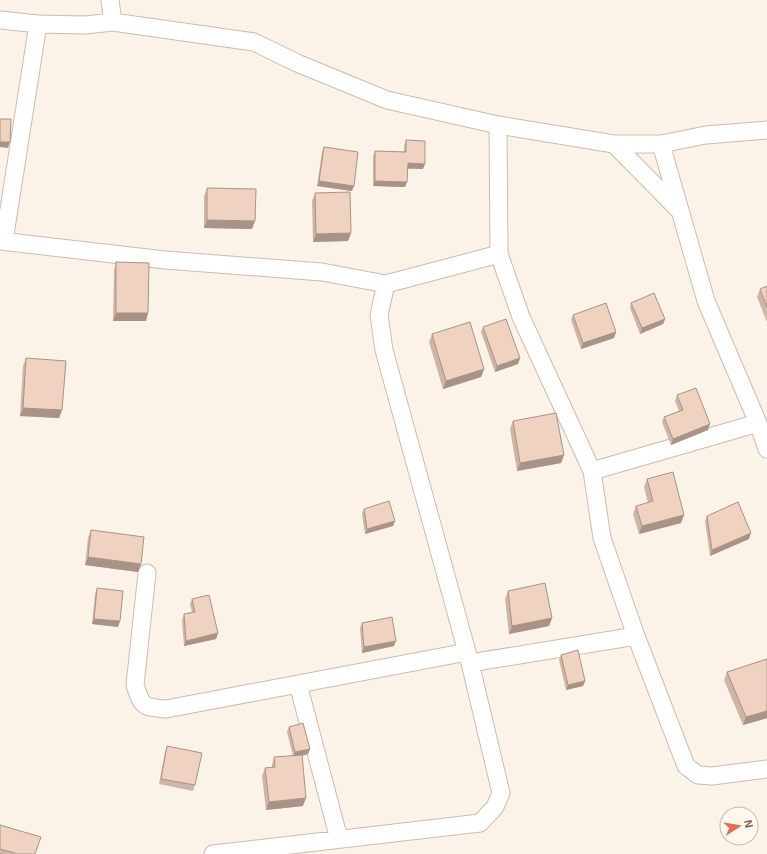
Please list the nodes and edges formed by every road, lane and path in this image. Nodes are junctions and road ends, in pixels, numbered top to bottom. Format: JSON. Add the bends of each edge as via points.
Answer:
{"nodes":[{"id":1,"x":110,"y":0,"type":"edge"},
{"id":2,"x":0,"y":20,"type":"edge"},
{"id":3,"x":113,"y":22,"type":"junction"},
{"id":4,"x":38,"y":24,"type":"junction"},
{"id":5,"x":498,"y":125,"type":"junction"},
{"id":6,"x":767,"y":130,"type":"edge"},
{"id":7,"x":614,"y":144,"type":"junction"},
{"id":8,"x":661,"y":144,"type":"junction"},
{"id":9,"x":680,"y":211,"type":"junction"},
{"id":10,"x":2,"y":241,"type":"edge"},
{"id":11,"x":499,"y":254,"type":"junction"},
{"id":12,"x":386,"y":284,"type":"junction"},
{"id":13,"x":758,"y":423,"type":"junction"},
{"id":14,"x":767,"y":449,"type":"edge"},
{"id":15,"x":592,"y":471,"type":"junction"},
{"id":16,"x":146,"y":573,"type":"dead end"},
{"id":17,"x":636,"y":636,"type":"junction"},
{"id":18,"x":469,"y":657,"type":"junction"},
{"id":19,"x":298,"y":684,"type":"junction"},
{"id":20,"x":767,"y":769,"type":"edge"},
{"id":21,"x":340,"y":839,"type":"junction"},
{"id":22,"x":213,"y":854,"type":"edge"}],
"edges":[{"from":1,"to":3,"type":"street"},
{"from":2,"to":4,"type":"street"},
{"from":3,"to":4,"type":"street","via":[[85,25]]},
{"from":3,"to":5,"type":"street","via":[[254,42],[297,63],[387,100]]},
{"from":4,"to":10,"type":"street"},
{"from":5,"to":7,"type":"street"},
{"from":5,"to":11,"type":"street"},
{"from":6,"to":8,"type":"street","via":[[706,135]]},
{"from":7,"to":8,"type":"street"},
{"from":7,"to":9,"type":"street"},
{"from":8,"to":9,"type":"street"},
{"from":9,"to":13,"type":"street","via":[[706,301]]},
{"from":10,"to":12,"type":"street","via":[[165,260],[322,272]]},
{"from":11,"to":12,"type":"street"},
{"from":11,"to":15,"type":"street","via":[[521,317]]},
{"from":12,"to":18,"type":"street","via":[[379,315],[384,350]]},
{"from":13,"to":14,"type":"street"},
{"from":13,"to":15,"type":"street"},
{"from":15,"to":17,"type":"street","via":[[602,538]]},
{"from":16,"to":19,"type":"street","via":[[135,685],[140,701],[150,708],[166,709]]},
{"from":17,"to":18,"type":"street"},
{"from":17,"to":20,"type":"street","via":[[686,766],[698,775],[712,776]]},
{"from":18,"to":19,"type":"street"},
{"from":18,"to":21,"type":"street","via":[[500,793],[495,808],[480,823]]},
{"from":19,"to":21,"type":"street"},
{"from":21,"to":22,"type":"street"}]}
